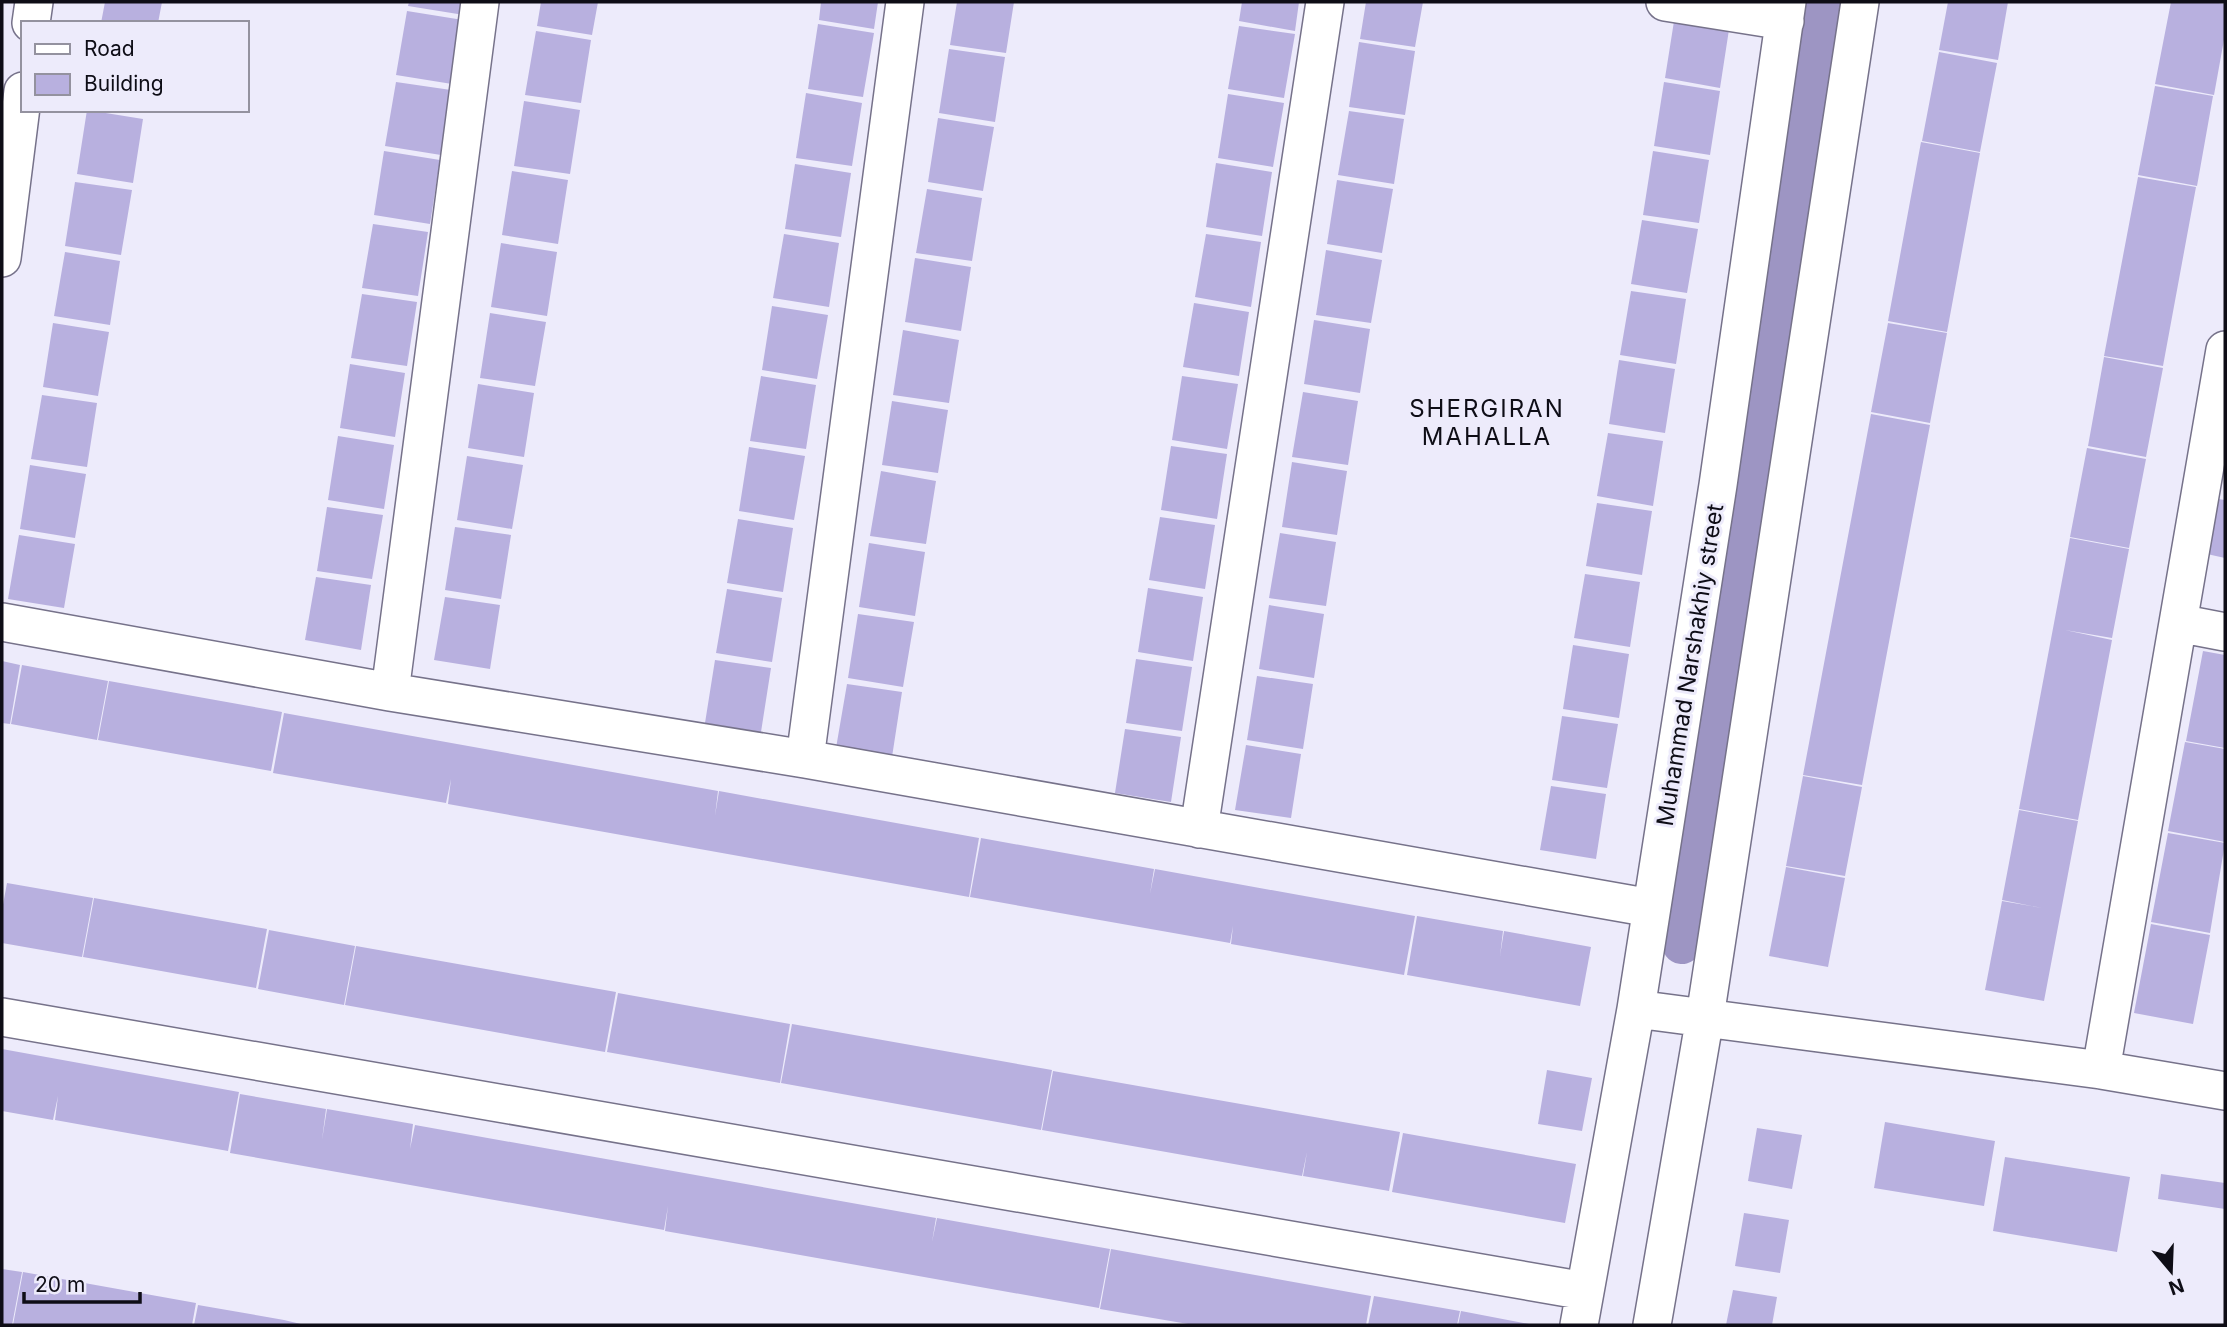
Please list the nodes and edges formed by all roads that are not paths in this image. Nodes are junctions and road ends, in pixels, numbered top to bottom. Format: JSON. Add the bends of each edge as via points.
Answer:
{"nodes":[{"id":1,"x":34,"y":2,"type":"edge"},
{"id":2,"x":480,"y":2,"type":"edge"},
{"id":3,"x":905,"y":2,"type":"edge"},
{"id":4,"x":1325,"y":2,"type":"edge"},
{"id":5,"x":1665,"y":2,"type":"edge"},
{"id":6,"x":1860,"y":2,"type":"edge"},
{"id":7,"x":1786,"y":11,"type":"edge"},
{"id":8,"x":31,"y":21,"type":"edge"},
{"id":9,"x":21,"y":107,"type":"edge"},
{"id":10,"x":2,"y":258,"type":"edge"},
{"id":11,"x":2225,"y":350,"type":"edge"},
{"id":12,"x":2,"y":622,"type":"edge"},
{"id":13,"x":2178,"y":622,"type":"junction"},
{"id":14,"x":2225,"y":632,"type":"edge"},
{"id":15,"x":390,"y":692,"type":"junction"},
{"id":16,"x":805,"y":759,"type":"junction"},
{"id":17,"x":1199,"y":829,"type":"junction"},
{"id":18,"x":1651,"y":908,"type":"junction"},
{"id":19,"x":1636,"y":1009,"type":"junction"},
{"id":20,"x":2,"y":1017,"type":"edge"},
{"id":21,"x":1704,"y":1017,"type":"junction"},
{"id":22,"x":2101,"y":1070,"type":"junction"},
{"id":23,"x":2225,"y":1091,"type":"edge"},
{"id":24,"x":1582,"y":1308,"type":"edge"},
{"id":25,"x":1652,"y":1325,"type":"edge"}],
"edges":[{"from":1,"to":8,"type":"street"},
{"from":2,"to":15,"type":"street"},
{"from":3,"to":16,"type":"street"},
{"from":4,"to":17,"type":"street"},
{"from":5,"to":7,"type":"street"},
{"from":6,"to":21,"type":"street"},
{"from":7,"to":18,"type":"street","name":"Muhammad Narshakhiy street"},
{"from":9,"to":10,"type":"street"},
{"from":11,"to":13,"type":"street"},
{"from":12,"to":15,"type":"street"},
{"from":13,"to":14,"type":"street"},
{"from":13,"to":22,"type":"street"},
{"from":15,"to":16,"type":"street"},
{"from":16,"to":17,"type":"street"},
{"from":17,"to":18,"type":"street"},
{"from":18,"to":19,"type":"street","name":"Muhammad Narshakhiy street"},
{"from":19,"to":21,"type":"street"},
{"from":19,"to":24,"type":"street","name":"Muhammad Narshakhiy street"},
{"from":20,"to":24,"type":"street"},
{"from":21,"to":22,"type":"street"},
{"from":21,"to":25,"type":"street"},
{"from":22,"to":23,"type":"street"}]}
